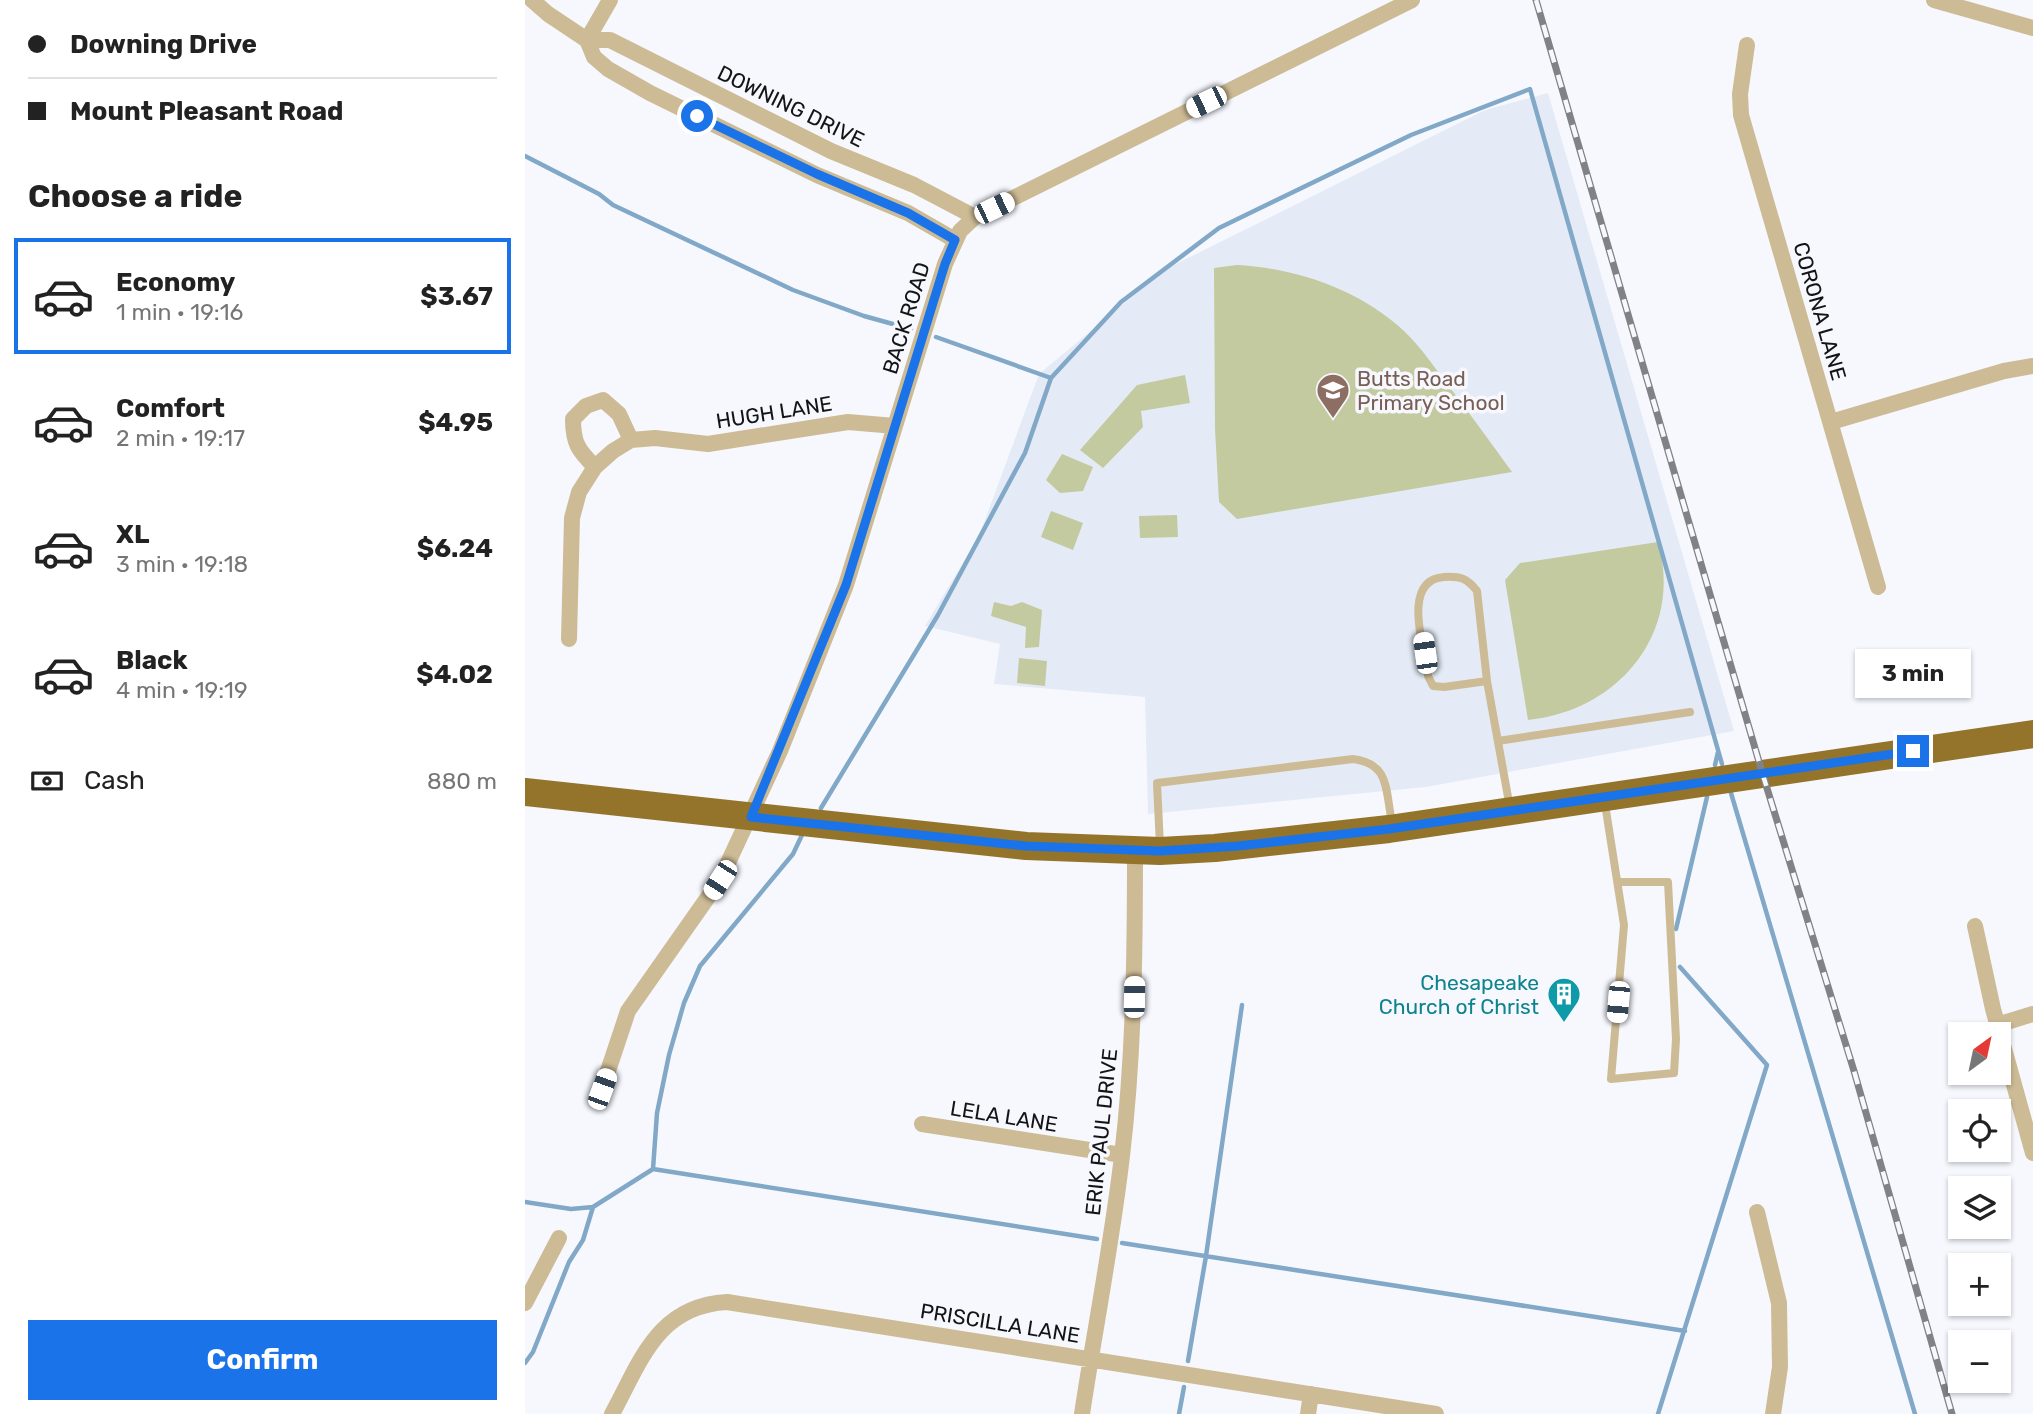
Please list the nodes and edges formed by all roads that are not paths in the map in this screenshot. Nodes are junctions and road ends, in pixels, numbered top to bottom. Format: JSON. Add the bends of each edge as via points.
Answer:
{"nodes":[{"id":1,"x":532,"y":0,"type":"edge"},
{"id":2,"x":610,"y":0,"type":"edge"},
{"id":3,"x":1412,"y":0,"type":"edge"},
{"id":4,"x":1934,"y":0,"type":"edge"},
{"id":5,"x":2033,"y":28,"type":"edge"},
{"id":6,"x":587,"y":40,"type":"junction"},
{"id":7,"x":1747,"y":44,"type":"dead end"},
{"id":8,"x":975,"y":218,"type":"junction"},
{"id":9,"x":955,"y":240,"type":"junction"},
{"id":10,"x":2033,"y":366,"type":"edge"},
{"id":11,"x":1831,"y":422,"type":"junction"},
{"id":12,"x":895,"y":426,"type":"junction"},
{"id":13,"x":631,"y":440,"type":"junction"},
{"id":14,"x":595,"y":467,"type":"junction"},
{"id":15,"x":1878,"y":587,"type":"dead end"},
{"id":16,"x":569,"y":639,"type":"dead end"},
{"id":17,"x":1487,"y":681,"type":"junction"},
{"id":18,"x":1690,"y":712,"type":"dead end"},
{"id":19,"x":2033,"y":734,"type":"edge"},
{"id":20,"x":1497,"y":741,"type":"junction"},
{"id":21,"x":525,"y":792,"type":"edge"},
{"id":22,"x":1604,"y":797,"type":"junction"},
{"id":23,"x":1510,"y":811,"type":"junction"},
{"id":24,"x":751,"y":817,"type":"junction"},
{"id":25,"x":1393,"y":828,"type":"junction"},
{"id":26,"x":1148,"y":852,"type":"junction"},
{"id":27,"x":1618,"y":882,"type":"junction"},
{"id":28,"x":1975,"y":926,"type":"dead end"},
{"id":29,"x":2033,"y":1014,"type":"edge"},
{"id":30,"x":1996,"y":1022,"type":"edge"},
{"id":31,"x":2007,"y":1022,"type":"edge"},
{"id":32,"x":2011,"y":1075,"type":"edge"},
{"id":33,"x":602,"y":1089,"type":"dead end"},
{"id":34,"x":922,"y":1124,"type":"dead end"},
{"id":35,"x":2033,"y":1153,"type":"edge"},
{"id":36,"x":1122,"y":1155,"type":"junction"},
{"id":37,"x":1757,"y":1212,"type":"dead end"},
{"id":38,"x":559,"y":1238,"type":"dead end"},
{"id":39,"x":525,"y":1303,"type":"edge"},
{"id":40,"x":1090,"y":1359,"type":"junction"},
{"id":41,"x":1311,"y":1394,"type":"junction"},
{"id":42,"x":612,"y":1414,"type":"edge"},
{"id":43,"x":1082,"y":1414,"type":"edge"},
{"id":44,"x":1308,"y":1414,"type":"edge"},
{"id":45,"x":1436,"y":1414,"type":"edge"},
{"id":46,"x":1773,"y":1414,"type":"edge"}],
"edges":[{"from":1,"to":6,"type":"street","name":"DOWNING DRIVE"},
{"from":2,"to":6,"type":"street"},
{"from":3,"to":8,"type":"street","name":"BACK ROAD"},
{"from":4,"to":5,"type":"street"},
{"from":6,"to":8,"type":"street","name":"DOWNING DRIVE","via":[[610,40]]},
{"from":6,"to":9,"type":"street","name":"DOWNING DRIVE","via":[[594,57],[608,69],[650,93],[908,213]]},
{"from":7,"to":11,"type":"street","name":"CORONA LANE","via":[[1741,115]]},
{"from":8,"to":9,"type":"street","name":"BACK ROAD"},
{"from":9,"to":12,"type":"street","name":"BACK ROAD"},
{"from":10,"to":11,"type":"street"},
{"from":11,"to":15,"type":"street","name":"CORONA LANE"},
{"from":12,"to":13,"type":"street","name":"HUGH LANE","via":[[848,422],[708,443]]},
{"from":12,"to":24,"type":"street","name":"BACK ROAD","via":[[846,585]]},
{"from":13,"to":14,"type":"street"},
{"from":13,"to":14,"type":"street","via":[[619,414],[603,400],[586,406],[573,419],[573,438]]},
{"from":14,"to":16,"type":"street","via":[[579,492],[572,518]]},
{"from":17,"to":17,"type":"lane","via":[[1477,591],[1458,576],[1427,581],[1417,606],[1433,686]]},
{"from":17,"to":20,"type":"lane"},
{"from":18,"to":20,"type":"lane"},
{"from":19,"to":22,"type":"highway"},
{"from":20,"to":23,"type":"lane"},
{"from":21,"to":24,"type":"highway"},
{"from":22,"to":23,"type":"highway"},
{"from":22,"to":27,"type":"lane"},
{"from":23,"to":25,"type":"highway"},
{"from":24,"to":26,"type":"highway","via":[[1026,846]]},
{"from":24,"to":33,"type":"street","name":"BACK ROAD","via":[[720,880],[628,1011]]},
{"from":25,"to":26,"type":"highway"},
{"from":25,"to":26,"type":"lane","via":[[1382,774],[1375,765],[1353,759],[1157,783]]},
{"from":26,"to":36,"type":"street","name":"ERIK PAUL DRIVE"},
{"from":27,"to":27,"type":"lane","via":[[1624,925],[1611,1079],[1674,1073],[1668,882]]},
{"from":28,"to":30,"type":"street"},
{"from":29,"to":31,"type":"street"},
{"from":32,"to":35,"type":"street"},
{"from":34,"to":36,"type":"street","name":"LELA LANE"},
{"from":36,"to":40,"type":"street","name":"ERIK PAUL DRIVE"},
{"from":37,"to":46,"type":"street","via":[[1780,1303],[1780,1367]]},
{"from":38,"to":39,"type":"street"},
{"from":40,"to":41,"type":"street","name":"PRISCILLA LANE"},
{"from":40,"to":42,"type":"street","name":"PRISCILLA LANE","via":[[757,1305],[713,1303],[665,1325]]},
{"from":40,"to":43,"type":"street","name":"ERIK PAUL DRIVE"},
{"from":41,"to":44,"type":"street"},
{"from":41,"to":45,"type":"street","name":"PRISCILLA LANE"}]}
